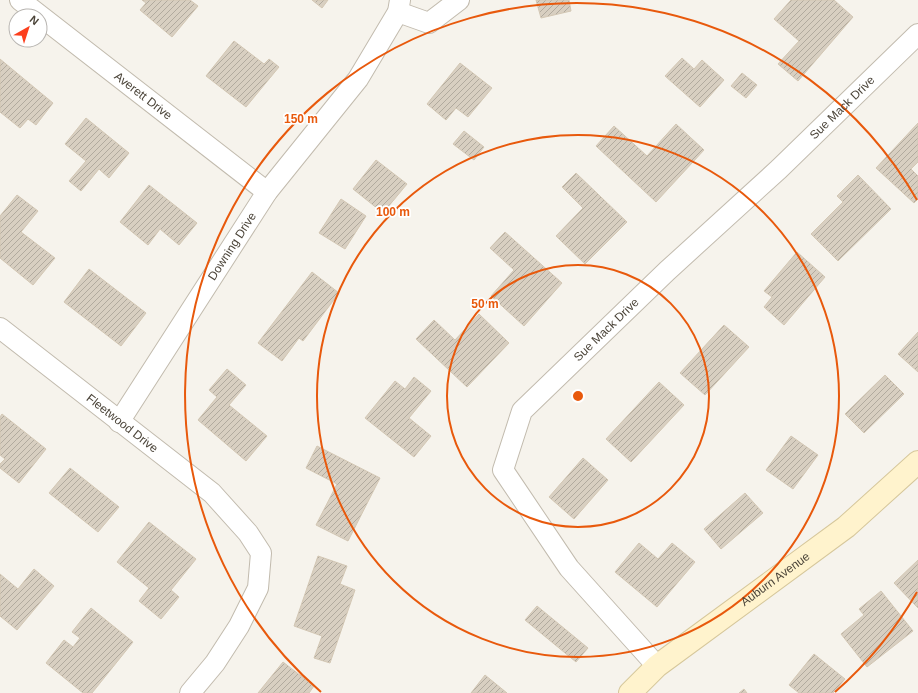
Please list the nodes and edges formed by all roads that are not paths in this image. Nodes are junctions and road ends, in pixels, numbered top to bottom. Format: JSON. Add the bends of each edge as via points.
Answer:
{"nodes":[{"id":1,"x":20,"y":0,"type":"edge"},
{"id":2,"x":459,"y":0,"type":"edge"},
{"id":3,"x":399,"y":6,"type":"edge"},
{"id":4,"x":918,"y":34,"type":"edge"},
{"id":5,"x":266,"y":192,"type":"junction"},
{"id":6,"x":0,"y":328,"type":"edge"},
{"id":7,"x":119,"y":422,"type":"junction"},
{"id":8,"x":918,"y":462,"type":"edge"},
{"id":9,"x":657,"y":666,"type":"junction"},
{"id":10,"x":190,"y":693,"type":"edge"},
{"id":11,"x":630,"y":693,"type":"edge"}],
"edges":[{"from":1,"to":5,"type":"street","name":"Averett Drive"},
{"from":2,"to":3,"type":"street","via":[[429,23]]},
{"from":3,"to":5,"type":"street","name":"Downing Drive","via":[[358,79]]},
{"from":4,"to":9,"type":"street","name":"Sue Mack Drive","via":[[522,411],[503,470],[568,568]]},
{"from":5,"to":7,"type":"street","name":"Downing Drive"},
{"from":6,"to":7,"type":"street","name":"Fleetwood Drive"},
{"from":7,"to":10,"type":"street","name":"Fleetwood Drive","via":[[212,494],[240,523],[261,554],[258,588],[239,626],[215,663]]},
{"from":8,"to":9,"type":"street","name":"Auburn Avenue","via":[[846,527]]},
{"from":9,"to":11,"type":"street","name":"Auburn Avenue"}]}
